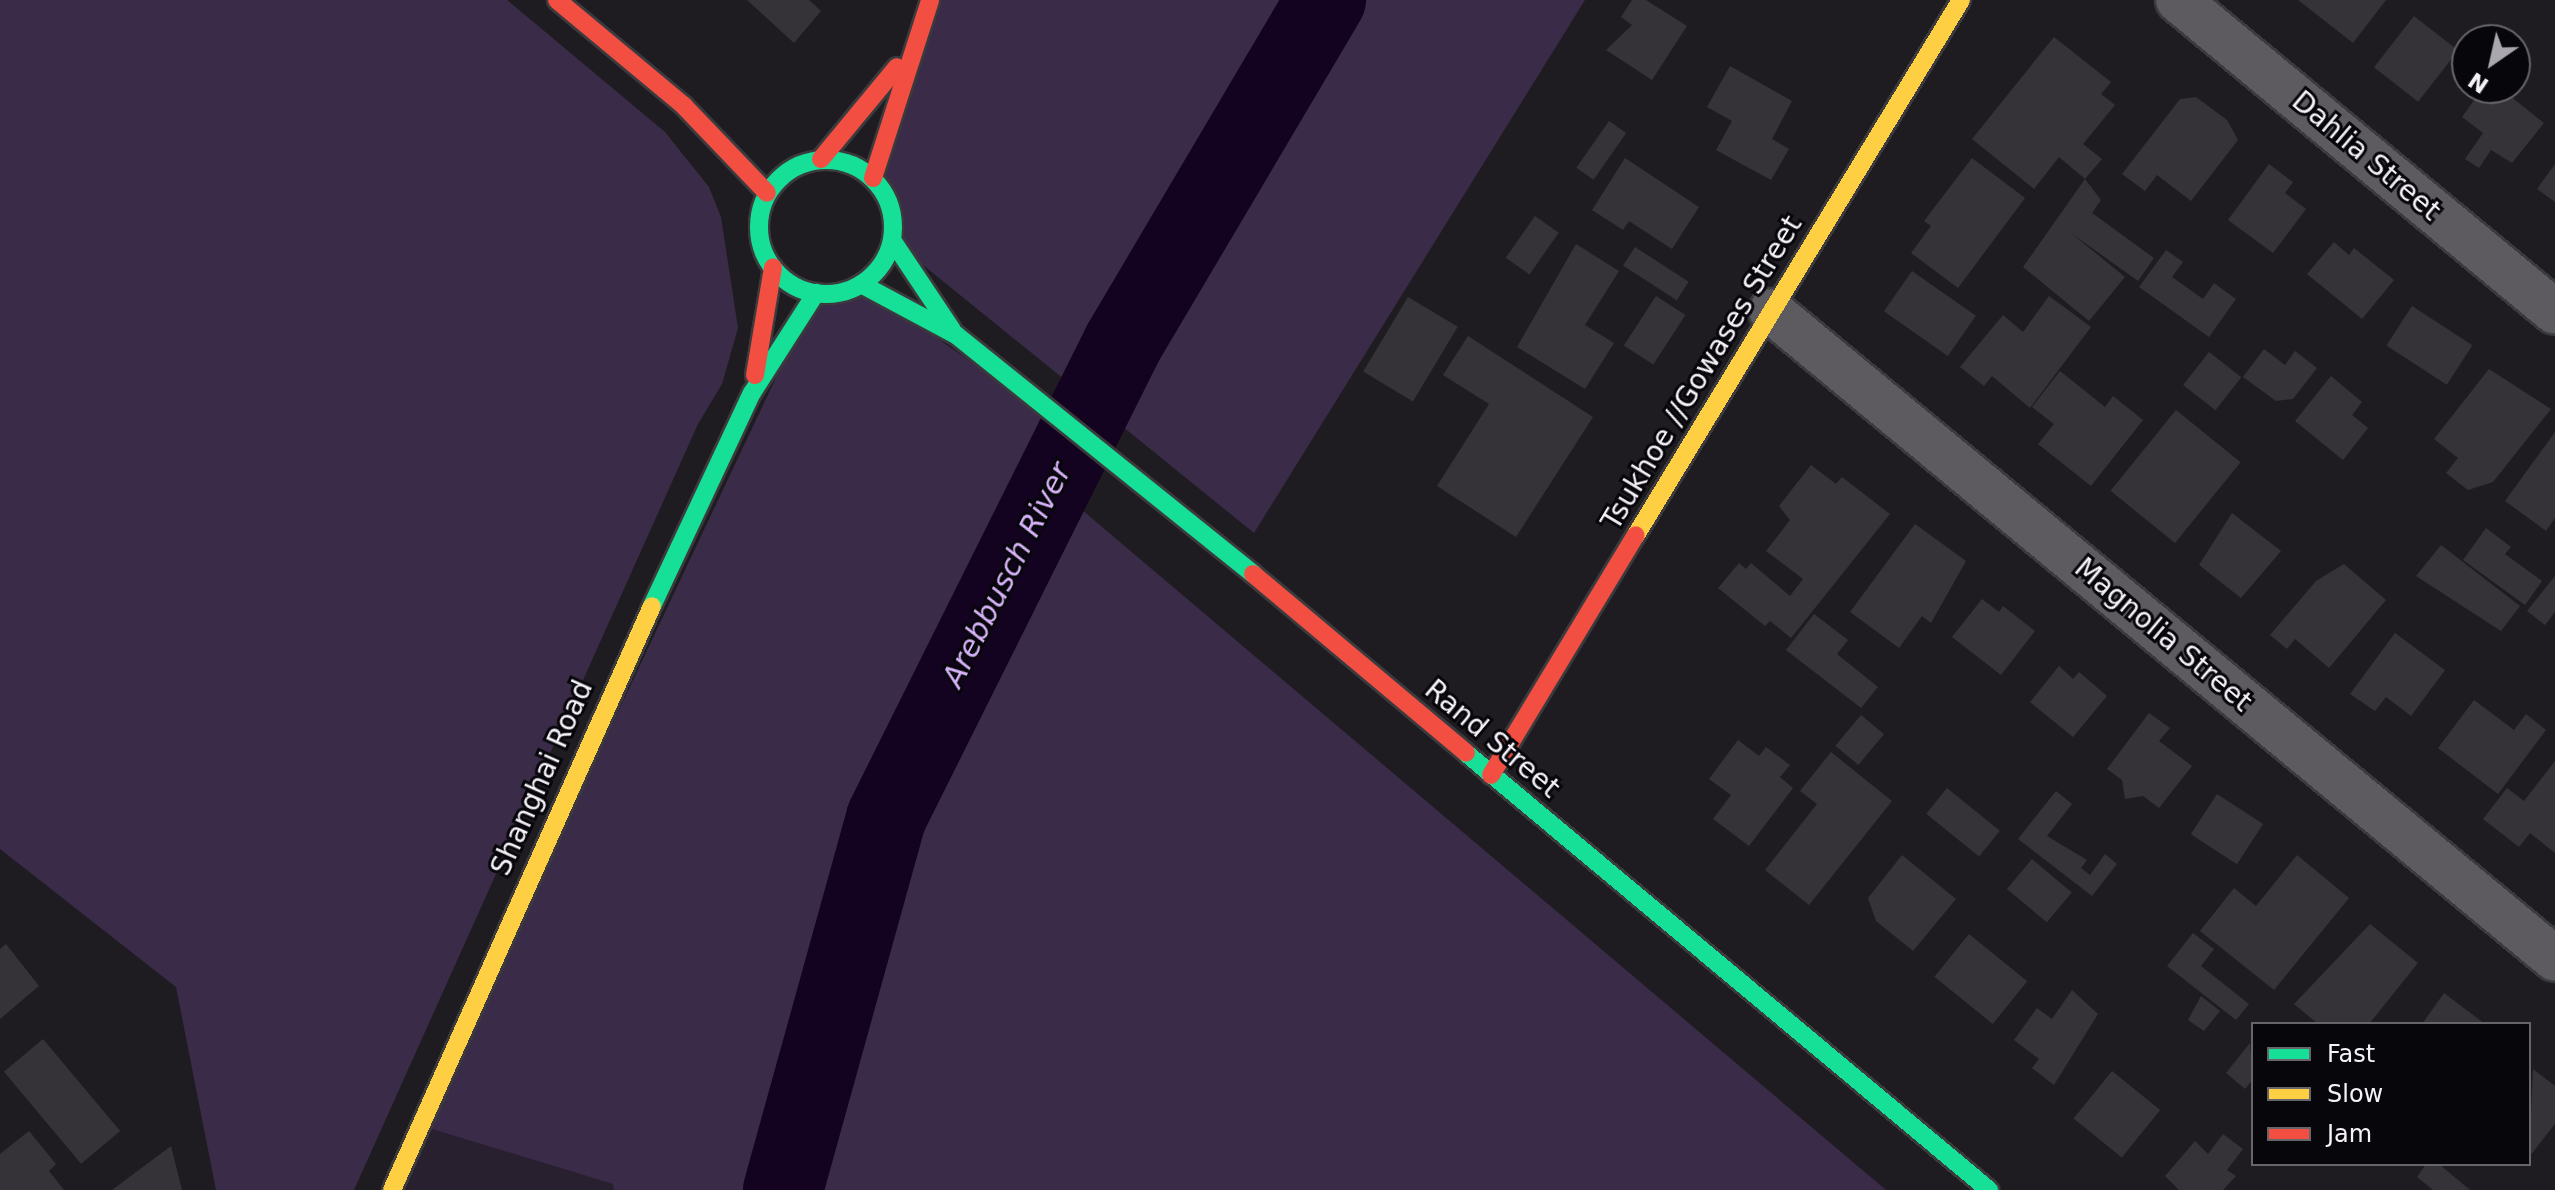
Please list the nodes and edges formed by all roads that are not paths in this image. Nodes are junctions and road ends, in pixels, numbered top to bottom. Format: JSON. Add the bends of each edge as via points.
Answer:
{"nodes":[{"id":1,"x":557,"y":0,"type":"edge"},
{"id":2,"x":930,"y":0,"type":"edge"},
{"id":3,"x":1961,"y":0,"type":"edge"},
{"id":4,"x":2178,"y":0,"type":"edge"},
{"id":5,"x":909,"y":52,"type":"junction"},
{"id":6,"x":684,"y":106,"type":"junction"},
{"id":7,"x":736,"y":132,"type":"dead end"},
{"id":8,"x":774,"y":152,"type":"dead end"},
{"id":9,"x":821,"y":159,"type":"junction"},
{"id":10,"x":800,"y":165,"type":"junction"},
{"id":11,"x":873,"y":178,"type":"junction"},
{"id":12,"x":767,"y":193,"type":"junction"},
{"id":13,"x":892,"y":240,"type":"junction"},
{"id":14,"x":773,"y":267,"type":"junction"},
{"id":15,"x":861,"y":284,"type":"junction"},
{"id":16,"x":816,"y":293,"type":"junction"},
{"id":17,"x":1771,"y":311,"type":"junction"},
{"id":18,"x":2555,"y":312,"type":"edge"},
{"id":19,"x":956,"y":335,"type":"junction"},
{"id":20,"x":752,"y":393,"type":"junction"},
{"id":21,"x":1491,"y":775,"type":"junction"},
{"id":22,"x":2555,"y":959,"type":"edge"},
{"id":23,"x":392,"y":1190,"type":"edge"},
{"id":24,"x":1989,"y":1190,"type":"edge"}],
"edges":[{"from":1,"to":6,"type":"street"},
{"from":2,"to":5,"type":"street"},
{"from":3,"to":17,"type":"street","name":"Tsukhoe //Gowases Street"},
{"from":4,"to":18,"type":"street","name":"Dahlia Street"},
{"from":5,"to":9,"type":"street"},
{"from":5,"to":11,"type":"street"},
{"from":6,"to":7,"type":"street"},
{"from":6,"to":12,"type":"street"},
{"from":8,"to":10,"type":"street"},
{"from":9,"to":10,"type":"street"},
{"from":9,"to":11,"type":"street","via":[[849,164]]},
{"from":10,"to":12,"type":"street"},
{"from":11,"to":13,"type":"street","via":[[890,207]]},
{"from":12,"to":14,"type":"street","via":[[761,244]]},
{"from":13,"to":15,"type":"street","via":[[886,257]]},
{"from":13,"to":19,"type":"street","name":"Rand Street"},
{"from":14,"to":16,"type":"street"},
{"from":14,"to":20,"type":"street"},
{"from":15,"to":16,"type":"street"},
{"from":15,"to":19,"type":"street","name":"Rand Street"},
{"from":16,"to":20,"type":"street"},
{"from":17,"to":21,"type":"street","name":"Tsukhoe //Gowases Street"},
{"from":17,"to":22,"type":"street","name":"Magnolia Street"},
{"from":19,"to":21,"type":"street","name":"Rand Street","via":[[1156,493]]},
{"from":20,"to":23,"type":"street","name":"Shanghai Road","via":[[545,836]]},
{"from":21,"to":24,"type":"street","name":"Rand Street"}]}
